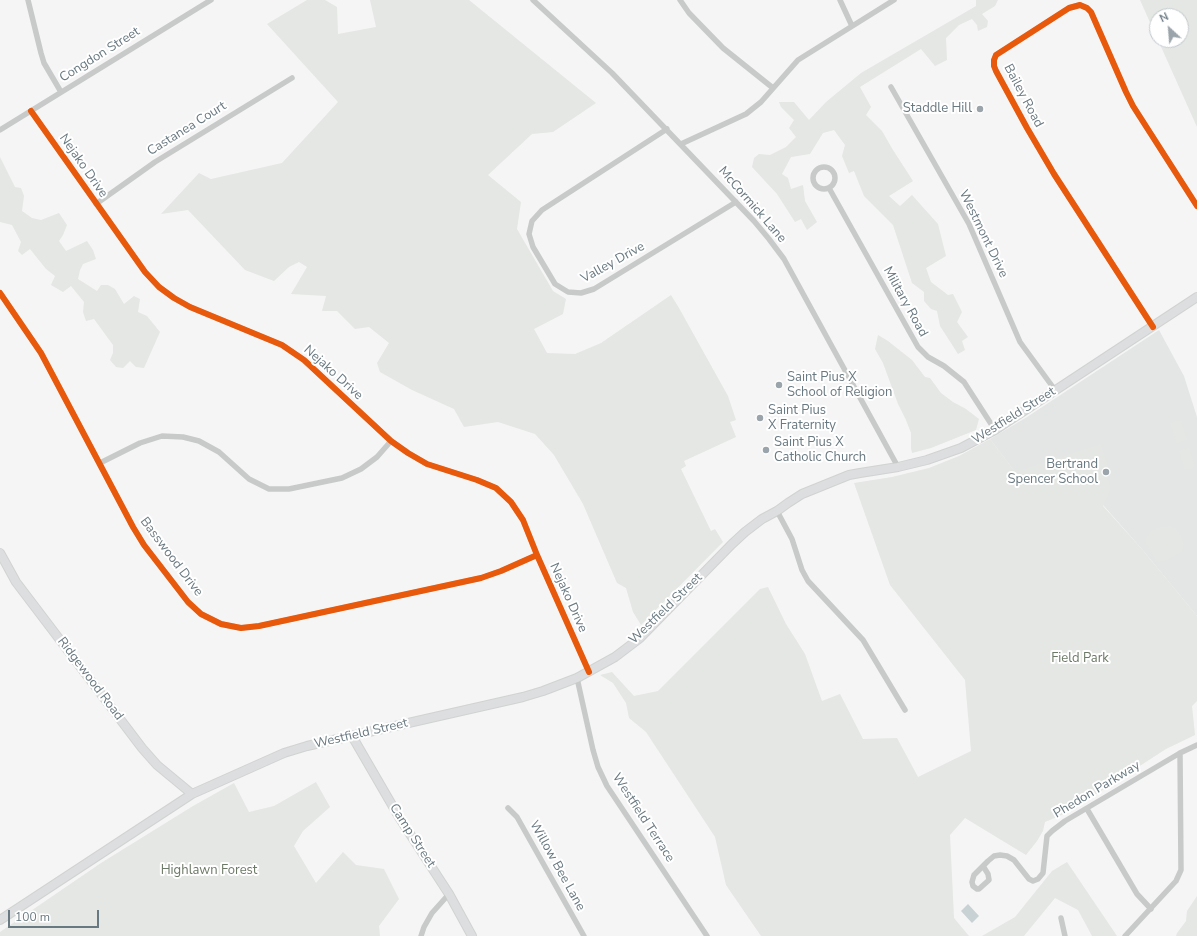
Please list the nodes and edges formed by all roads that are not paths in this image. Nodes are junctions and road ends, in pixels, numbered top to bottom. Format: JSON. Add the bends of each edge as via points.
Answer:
{"nodes":[{"id":1,"x":28,"y":0,"type":"edge"},
{"id":2,"x":211,"y":0,"type":"edge"},
{"id":3,"x":533,"y":0,"type":"edge"},
{"id":4,"x":680,"y":0,"type":"edge"},
{"id":5,"x":840,"y":0,"type":"edge"},
{"id":6,"x":894,"y":0,"type":"edge"},
{"id":7,"x":852,"y":26,"type":"junction"},
{"id":8,"x":292,"y":78,"type":"dead end"},
{"id":9,"x":890,"y":87,"type":"dead end"},
{"id":10,"x":773,"y":88,"type":"junction"},
{"id":11,"x":61,"y":92,"type":"junction"},
{"id":12,"x":31,"y":111,"type":"junction"},
{"id":13,"x":667,"y":129,"type":"junction"},
{"id":14,"x":0,"y":130,"type":"edge"},
{"id":15,"x":681,"y":144,"type":"junction"},
{"id":16,"x":829,"y":188,"type":"dead end"},
{"id":17,"x":736,"y":202,"type":"junction"},
{"id":18,"x":96,"y":204,"type":"junction"},
{"id":19,"x":1197,"y":206,"type":"edge"},
{"id":20,"x":0,"y":293,"type":"edge"},
{"id":21,"x":1197,"y":299,"type":"edge"},
{"id":22,"x":1153,"y":327,"type":"junction"},
{"id":23,"x":1055,"y":390,"type":"junction"},
{"id":24,"x":995,"y":430,"type":"junction"},
{"id":25,"x":391,"y":441,"type":"junction"},
{"id":26,"x":100,"y":463,"type":"junction"},
{"id":27,"x":898,"y":467,"type":"junction"},
{"id":28,"x":777,"y":511,"type":"junction"},
{"id":29,"x":0,"y":553,"type":"edge"},
{"id":30,"x":537,"y":556,"type":"junction"},
{"id":31,"x":589,"y":672,"type":"junction"},
{"id":32,"x":577,"y":678,"type":"junction"},
{"id":33,"x":905,"y":710,"type":"dead end"},
{"id":34,"x":352,"y":736,"type":"junction"},
{"id":35,"x":1197,"y":745,"type":"edge"},
{"id":36,"x":1180,"y":754,"type":"junction"},
{"id":37,"x":192,"y":794,"type":"junction"},
{"id":38,"x":508,"y":808,"type":"dead end"},
{"id":39,"x":1087,"y":809,"type":"junction"},
{"id":40,"x":983,"y":866,"type":"dead end"},
{"id":41,"x":449,"y":894,"type":"junction"},
{"id":42,"x":1151,"y":909,"type":"junction"},
{"id":43,"x":1061,"y":918,"type":"dead end"},
{"id":44,"x":0,"y":920,"type":"edge"},
{"id":45,"x":421,"y":936,"type":"edge"},
{"id":46,"x":472,"y":936,"type":"edge"},
{"id":47,"x":584,"y":936,"type":"edge"},
{"id":48,"x":707,"y":936,"type":"edge"},
{"id":49,"x":1065,"y":936,"type":"edge"},
{"id":50,"x":1125,"y":936,"type":"edge"}],
"edges":[{"from":1,"to":11,"type":"street","via":[[44,63]]},
{"from":2,"to":11,"type":"street","name":"Congdon Street"},
{"from":3,"to":13,"type":"street","name":"McCormick Lane","via":[[612,73]]},
{"from":4,"to":10,"type":"street","via":[[723,48]]},
{"from":5,"to":7,"type":"street"},
{"from":6,"to":7,"type":"street"},
{"from":7,"to":10,"type":"street","via":[[798,60]]},
{"from":8,"to":18,"type":"street","name":"Castanea Court","via":[[155,162]]},
{"from":9,"to":23,"type":"street","name":"Westmont Drive","via":[[969,224],[1020,342]]},
{"from":10,"to":15,"type":"street","via":[[746,114]]},
{"from":11,"to":12,"type":"street","name":"Congdon Street"},
{"from":12,"to":14,"type":"street","name":"Congdon Street"},
{"from":12,"to":18,"type":"street","name":"Nejako Drive"},
{"from":13,"to":15,"type":"street","name":"McCormick Lane"},
{"from":13,"to":17,"type":"street","name":"Valley Drive","via":[[542,210],[532,221],[529,234],[533,247],[555,284],[568,292],[581,293],[594,289]]},
{"from":15,"to":17,"type":"street","name":"McCormick Lane"},
{"from":16,"to":24,"type":"street","name":"Military Road","via":[[918,347],[964,382]]},
{"from":17,"to":27,"type":"street","name":"McCormick Lane","via":[[784,259]]},
{"from":18,"to":25,"type":"street","name":"Nejako Drive","via":[[145,272],[160,287],[190,307],[282,345],[304,360]]},
{"from":19,"to":22,"type":"street","name":"Bailey Road","via":[[1133,106],[1088,8],[1080,5],[1069,8],[996,55],[996,71],[1027,128]]},
{"from":20,"to":26,"type":"street","name":"Basswood Drive","via":[[41,353]]},
{"from":21,"to":22,"type":"main road","name":"Westfield Street"},
{"from":22,"to":23,"type":"main road","name":"Westfield Street"},
{"from":23,"to":24,"type":"main road","name":"Westfield Street"},
{"from":24,"to":27,"type":"main road","name":"Westfield Street","via":[[954,450]]},
{"from":25,"to":26,"type":"street","via":[[360,469],[342,478],[289,489],[269,489],[249,479],[219,452],[199,441],[183,437],[162,436],[140,443]]},
{"from":25,"to":30,"type":"street","name":"Nejako Drive","via":[[427,464],[496,488],[511,502],[523,520]]},
{"from":26,"to":30,"type":"street","name":"Basswood Drive","via":[[144,545],[188,602],[201,614],[221,624],[241,628],[259,626],[481,578]]},
{"from":27,"to":28,"type":"main road","name":"Westfield Street","via":[[849,475],[802,494]]},
{"from":28,"to":31,"type":"main road","name":"Westfield Street","via":[[745,532],[640,638]]},
{"from":28,"to":33,"type":"street","via":[[792,539],[808,581],[862,640]]},
{"from":29,"to":37,"type":"main road","name":"Ridgewood Road","via":[[16,582],[142,748],[157,765]]},
{"from":30,"to":31,"type":"street","name":"Nejako Drive"},
{"from":31,"to":32,"type":"main road","name":"Westfield Street"},
{"from":32,"to":34,"type":"main road","name":"Westfield Street","via":[[523,697]]},
{"from":32,"to":48,"type":"street","name":"Westfield Terrace","via":[[593,750],[607,786]]},
{"from":34,"to":37,"type":"main road","name":"Westfield Street","via":[[284,753]]},
{"from":34,"to":41,"type":"main road","name":"Camp Street","via":[[399,817]]},
{"from":35,"to":36,"type":"street","name":"Phedon Parkway"},
{"from":36,"to":39,"type":"street","name":"Phedon Parkway"},
{"from":36,"to":42,"type":"street","via":[[1181,870],[1176,880]]},
{"from":37,"to":44,"type":"main road","name":"Westfield Street"},
{"from":38,"to":47,"type":"street","name":"Willow Bee Lane","via":[[516,817]]},
{"from":39,"to":40,"type":"street","name":"Phedon Parkway","via":[[1061,824],[1047,836],[1043,873],[1038,879],[1029,879],[1014,860],[1007,856],[994,856]]},
{"from":39,"to":42,"type":"street","via":[[1137,894]]},
{"from":41,"to":45,"type":"street","via":[[432,913]]},
{"from":41,"to":46,"type":"main road","name":"Camp Street"},
{"from":42,"to":50,"type":"street"},
{"from":43,"to":49,"type":"street"}]}
